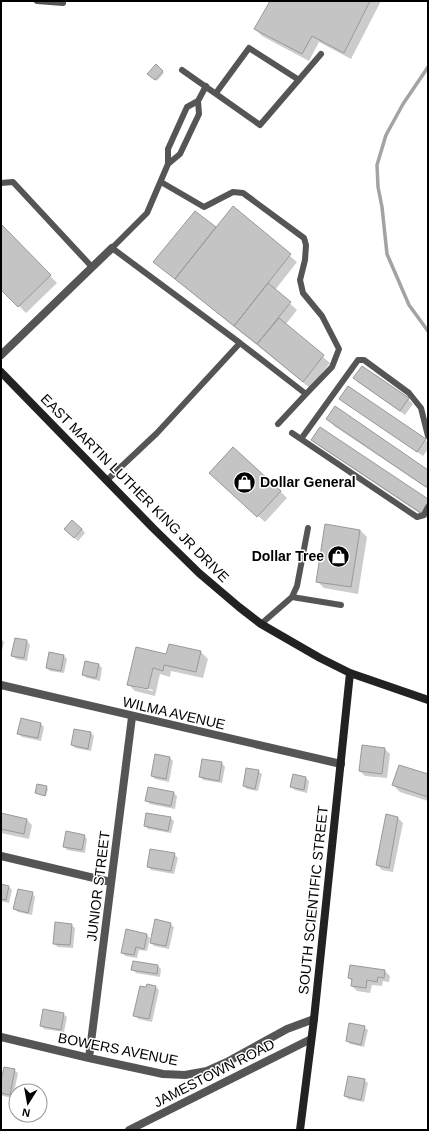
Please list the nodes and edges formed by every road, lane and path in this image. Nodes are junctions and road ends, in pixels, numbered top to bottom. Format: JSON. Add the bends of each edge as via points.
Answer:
{"nodes":[{"id":1,"x":37,"y":1,"type":"edge"},
{"id":2,"x":63,"y":3,"type":"dead end"},
{"id":3,"x":321,"y":54,"type":"dead end"},
{"id":4,"x":182,"y":70,"type":"dead end"},
{"id":5,"x":299,"y":80,"type":"junction"},
{"id":6,"x":206,"y":86,"type":"junction"},
{"id":7,"x":216,"y":93,"type":"junction"},
{"id":8,"x":198,"y":101,"type":"junction"},
{"id":9,"x":180,"y":122,"type":"junction"},
{"id":10,"x":193,"y":128,"type":"junction"},
{"id":11,"x":168,"y":164,"type":"junction"},
{"id":12,"x":160,"y":182,"type":"junction"},
{"id":13,"x":1,"y":183,"type":"edge"},
{"id":14,"x":112,"y":248,"type":"junction"},
{"id":15,"x":92,"y":267,"type":"junction"},
{"id":16,"x":240,"y":343,"type":"junction"},
{"id":17,"x":1,"y":355,"type":"edge"},
{"id":18,"x":1,"y":372,"type":"edge"},
{"id":19,"x":306,"y":394,"type":"junction"},
{"id":20,"x":278,"y":424,"type":"dead end"},
{"id":21,"x":292,"y":433,"type":"dead end"},
{"id":22,"x":428,"y":436,"type":"edge"},
{"id":23,"x":301,"y":439,"type":"junction"},
{"id":24,"x":106,"y":481,"type":"junction"},
{"id":25,"x":428,"y":507,"type":"edge"},
{"id":26,"x":308,"y":528,"type":"dead end"},
{"id":27,"x":292,"y":597,"type":"junction"},
{"id":28,"x":341,"y":605,"type":"dead end"},
{"id":29,"x":261,"y":624,"type":"junction"},
{"id":30,"x":350,"y":673,"type":"junction"},
{"id":31,"x":1,"y":685,"type":"edge"},
{"id":32,"x":428,"y":700,"type":"edge"},
{"id":33,"x":132,"y":717,"type":"junction"},
{"id":34,"x":341,"y":764,"type":"junction"},
{"id":35,"x":1,"y":856,"type":"edge"},
{"id":36,"x":111,"y":882,"type":"junction"},
{"id":37,"x":314,"y":1019,"type":"junction"},
{"id":38,"x":1,"y":1037,"type":"edge"},
{"id":39,"x":311,"y":1039,"type":"junction"},
{"id":40,"x":89,"y":1058,"type":"junction"},
{"id":41,"x":130,"y":1130,"type":"edge"},
{"id":42,"x":300,"y":1130,"type":"edge"}],
"edges":[{"from":1,"to":2,"type":"lane"},
{"from":3,"to":5,"type":"lane"},
{"from":4,"to":6,"type":"lane"},
{"from":5,"to":7,"type":"lane","via":[[260,125]]},
{"from":5,"to":7,"type":"lane","via":[[249,48]]},
{"from":6,"to":7,"type":"lane"},
{"from":6,"to":8,"type":"lane"},
{"from":8,"to":9,"type":"lane","via":[[187,107]]},
{"from":8,"to":10,"type":"lane","via":[[199,114]]},
{"from":9,"to":10,"type":"lane"},
{"from":9,"to":11,"type":"lane","via":[[168,149]]},
{"from":10,"to":11,"type":"lane","via":[[180,154]]},
{"from":11,"to":12,"type":"lane"},
{"from":12,"to":14,"type":"lane","via":[[147,213]]},
{"from":12,"to":19,"type":"lane","via":[[204,207],[234,192],[243,192],[304,238],[305,260],[300,280],[303,293],[322,316],[339,349],[332,367]]},
{"from":13,"to":15,"type":"lane","via":[[13,182]]},
{"from":14,"to":15,"type":"street"},
{"from":14,"to":16,"type":"lane"},
{"from":15,"to":17,"type":"street"},
{"from":16,"to":19,"type":"lane"},
{"from":16,"to":24,"type":"lane","via":[[157,433]]},
{"from":18,"to":24,"type":"main road","name":"EAST MARTIN LUTHER KING JR DRIVE"},
{"from":19,"to":20,"type":"lane"},
{"from":21,"to":23,"type":"lane"},
{"from":22,"to":23,"type":"lane","via":[[421,408],[410,393],[364,360],[358,360]]},
{"from":23,"to":25,"type":"lane","via":[[417,517],[424,515]]},
{"from":24,"to":29,"type":"main road","name":"EAST MARTIN LUTHER KING JR DRIVE","via":[[198,573]]},
{"from":26,"to":27,"type":"lane","via":[[297,586]]},
{"from":27,"to":28,"type":"lane"},
{"from":27,"to":29,"type":"lane"},
{"from":29,"to":30,"type":"main road","name":"EAST MARTIN LUTHER KING JR DRIVE"},
{"from":30,"to":32,"type":"main road","name":"EAST MARTIN LUTHER KING JR DRIVE"},
{"from":30,"to":34,"type":"main road","name":"SOUTH SCIENTIFIC STREET"},
{"from":31,"to":33,"type":"street","name":"WILMA AVENUE"},
{"from":33,"to":34,"type":"street","name":"WILMA AVENUE"},
{"from":33,"to":36,"type":"street","name":"JUNIOR STREET"},
{"from":34,"to":37,"type":"main road","name":"SOUTH SCIENTIFIC STREET"},
{"from":35,"to":36,"type":"street"},
{"from":36,"to":40,"type":"street","name":"JUNIOR STREET"},
{"from":37,"to":39,"type":"main road","name":"SOUTH SCIENTIFIC STREET"},
{"from":37,"to":40,"type":"street","name":"BOWERS AVENUE","via":[[287,1029],[227,1062],[194,1074],[162,1074]]},
{"from":38,"to":40,"type":"street","name":"BOWERS AVENUE"},
{"from":39,"to":41,"type":"street","name":"JAMESTOWN ROAD"},
{"from":39,"to":42,"type":"main road","name":"SOUTH SCIENTIFIC STREET"}]}
